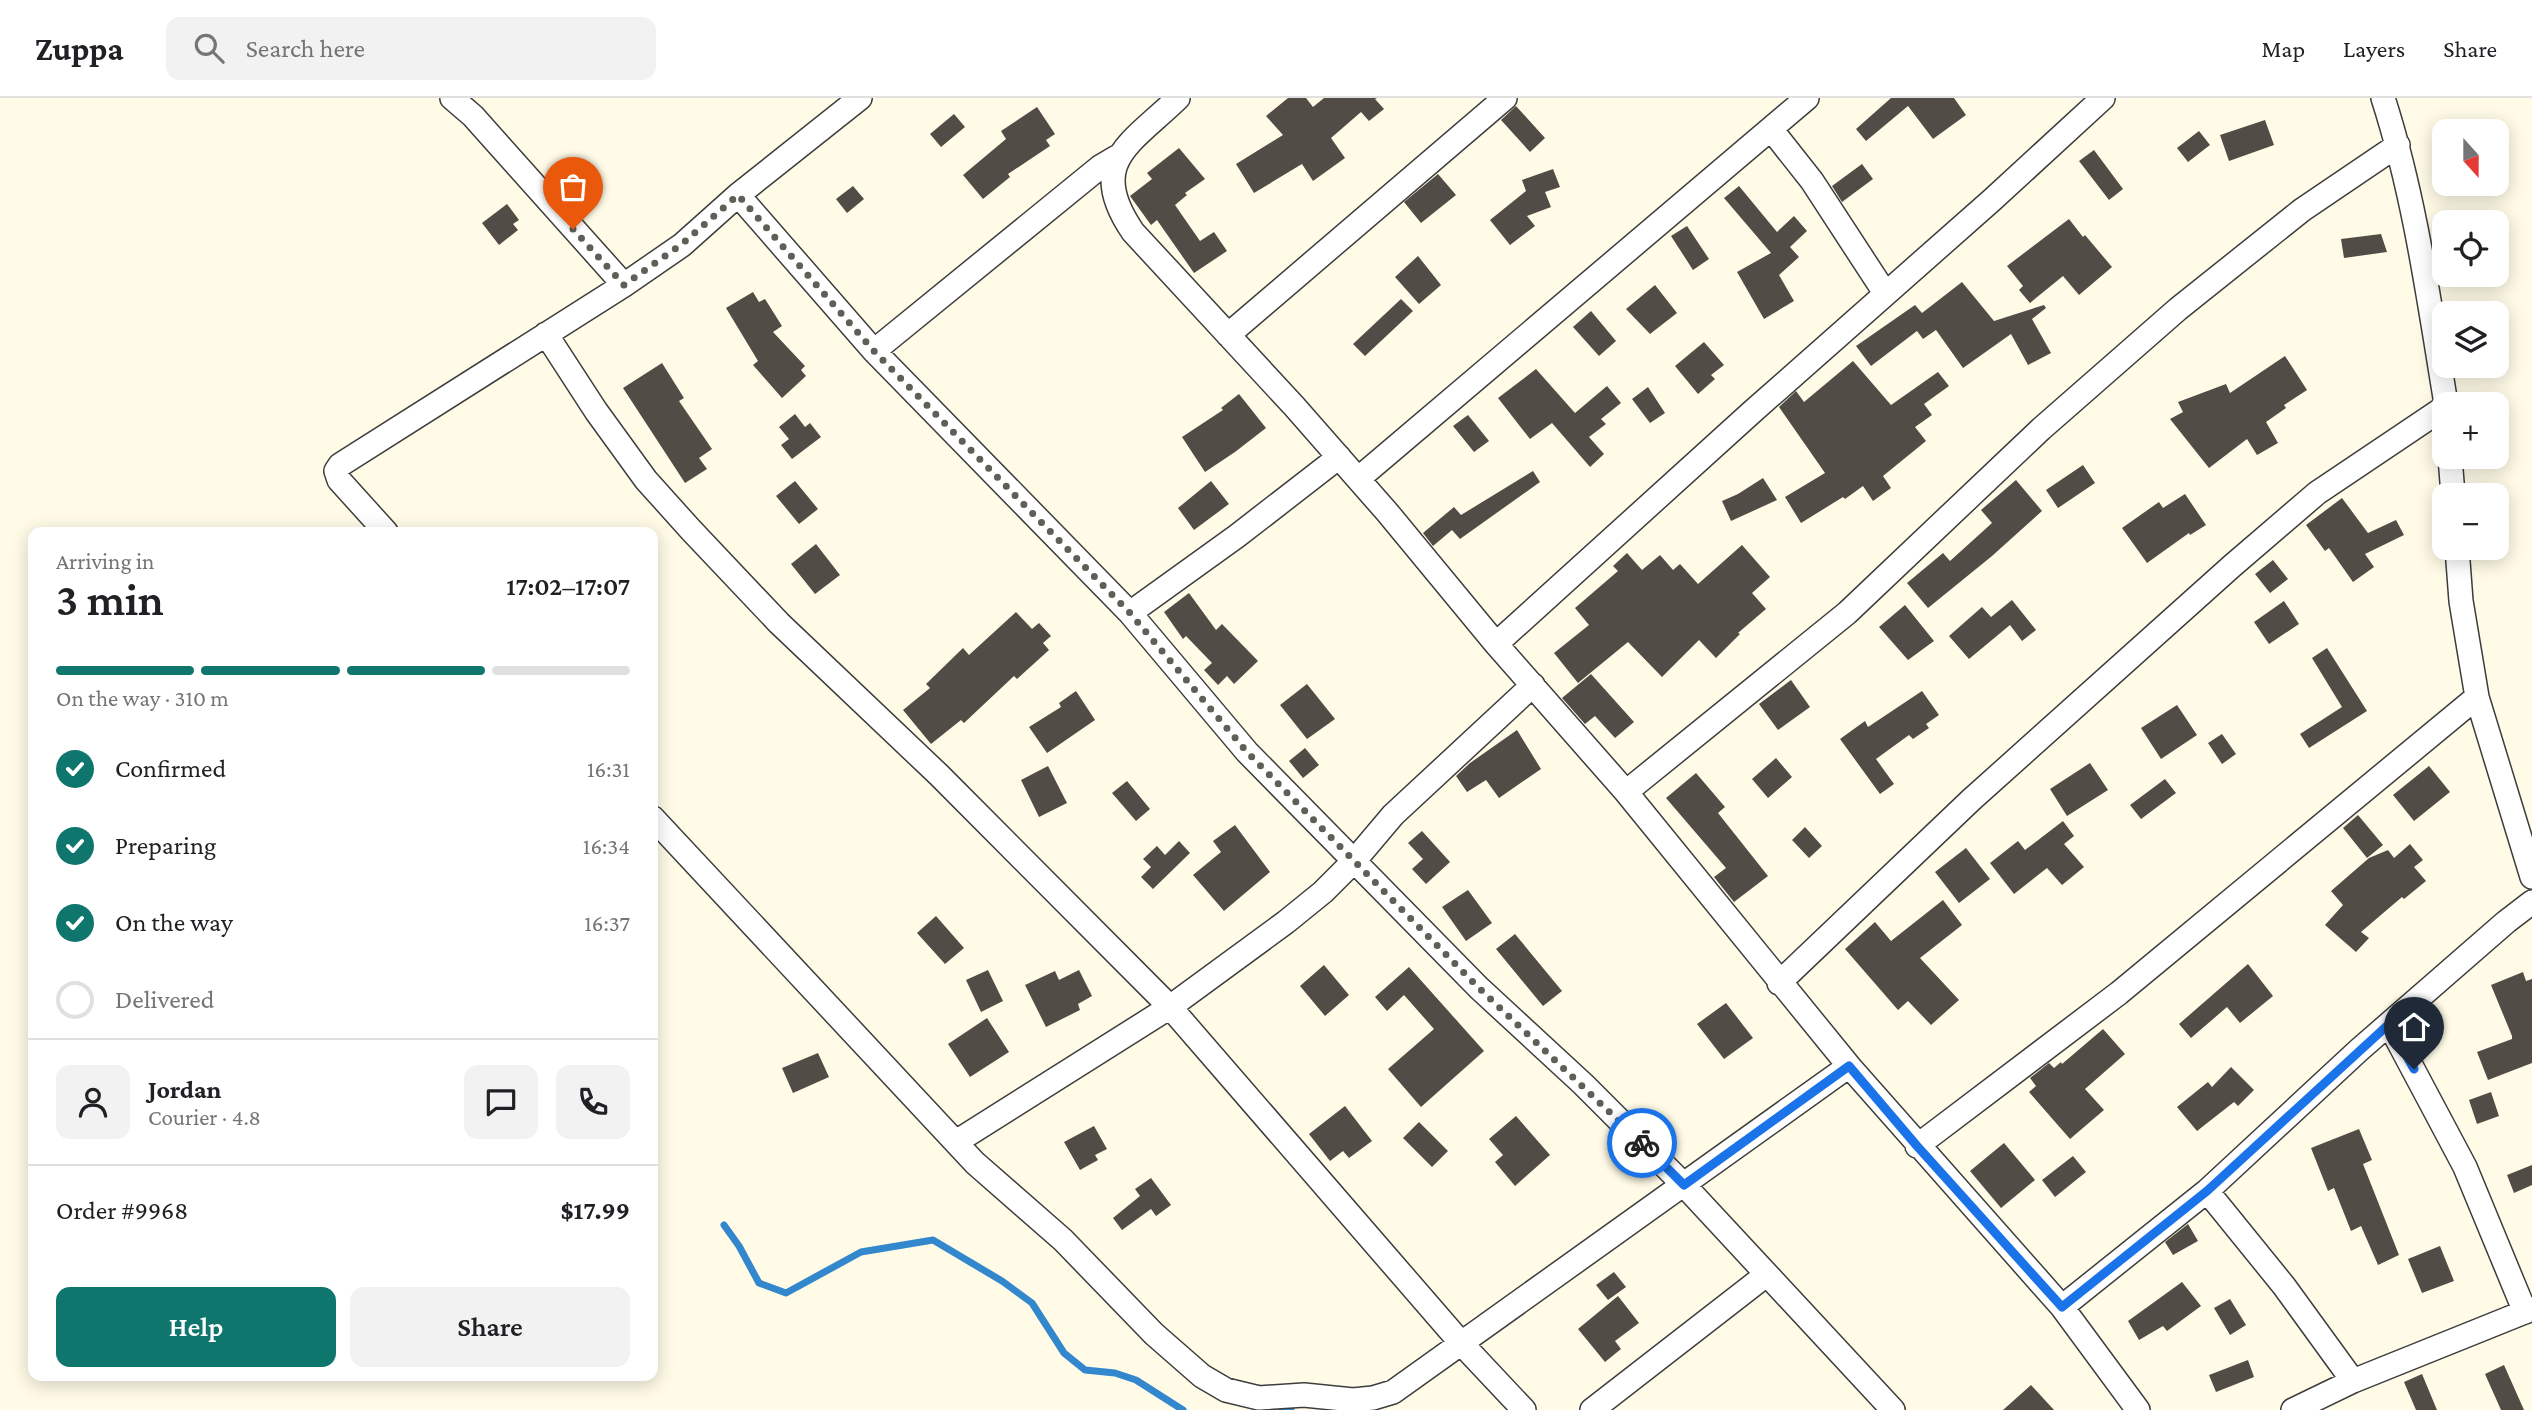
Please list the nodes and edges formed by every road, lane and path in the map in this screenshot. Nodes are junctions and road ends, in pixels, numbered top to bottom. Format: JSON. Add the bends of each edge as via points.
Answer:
{"nodes":[{"id":1,"x":452,"y":98,"type":"edge"},
{"id":2,"x":860,"y":98,"type":"edge"},
{"id":3,"x":1178,"y":98,"type":"edge"},
{"id":4,"x":1504,"y":98,"type":"edge"},
{"id":5,"x":1807,"y":98,"type":"edge"},
{"id":6,"x":2103,"y":98,"type":"edge"},
{"id":7,"x":2383,"y":98,"type":"edge"},
{"id":8,"x":478,"y":107,"type":"edge"},
{"id":9,"x":1771,"y":129,"type":"junction"},
{"id":10,"x":2398,"y":145,"type":"junction"},
{"id":11,"x":1117,"y":157,"type":"junction"},
{"id":12,"x":738,"y":195,"type":"junction"},
{"id":13,"x":624,"y":285,"type":"junction"},
{"id":14,"x":1885,"y":293,"type":"junction"},
{"id":15,"x":546,"y":334,"type":"junction"},
{"id":16,"x":1228,"y":335,"type":"junction"},
{"id":17,"x":874,"y":351,"type":"junction"},
{"id":18,"x":2443,"y":392,"type":"edge"},
{"id":19,"x":2432,"y":415,"type":"edge"},
{"id":20,"x":1339,"y":457,"type":"junction"},
{"id":21,"x":1358,"y":479,"type":"junction"},
{"id":22,"x":381,"y":527,"type":"edge"},
{"id":23,"x":2458,"y":560,"type":"edge"},
{"id":24,"x":1130,"y":613,"type":"junction"},
{"id":25,"x":1496,"y":644,"type":"junction"},
{"id":26,"x":1533,"y":685,"type":"junction"},
{"id":27,"x":2477,"y":697,"type":"junction"},
{"id":28,"x":1626,"y":792,"type":"junction"},
{"id":29,"x":658,"y":823,"type":"edge"},
{"id":30,"x":1355,"y":860,"type":"junction"},
{"id":31,"x":2532,"y":877,"type":"edge"},
{"id":32,"x":2532,"y":902,"type":"edge"},
{"id":33,"x":1779,"y":983,"type":"junction"},
{"id":34,"x":1170,"y":1006,"type":"junction"},
{"id":35,"x":2389,"y":1024,"type":"junction"},
{"id":36,"x":1849,"y":1066,"type":"junction"},
{"id":37,"x":956,"y":1142,"type":"junction"},
{"id":38,"x":1917,"y":1146,"type":"junction"},
{"id":39,"x":1684,"y":1185,"type":"junction"},
{"id":40,"x":2207,"y":1191,"type":"junction"},
{"id":41,"x":1766,"y":1275,"type":"junction"},
{"id":42,"x":2062,"y":1307,"type":"junction"},
{"id":43,"x":2528,"y":1311,"type":"edge"},
{"id":44,"x":1461,"y":1343,"type":"junction"},
{"id":45,"x":2353,"y":1381,"type":"junction"},
{"id":46,"x":1524,"y":1410,"type":"edge"},
{"id":47,"x":1592,"y":1410,"type":"edge"},
{"id":48,"x":1892,"y":1410,"type":"edge"},
{"id":49,"x":2138,"y":1410,"type":"edge"},
{"id":50,"x":2292,"y":1410,"type":"edge"}],
"edges":[{"from":1,"to":8,"type":"street"},
{"from":2,"to":12,"type":"street"},
{"from":3,"to":11,"type":"street"},
{"from":4,"to":16,"type":"street"},
{"from":5,"to":9,"type":"street"},
{"from":6,"to":14,"type":"street"},
{"from":7,"to":10,"type":"street"},
{"from":8,"to":13,"type":"street"},
{"from":9,"to":14,"type":"street","via":[[1812,181]]},
{"from":9,"to":21,"type":"street"},
{"from":10,"to":18,"type":"street"},
{"from":10,"to":28,"type":"street","via":[[2302,210],[2178,309],[2041,429],[1847,612]]},
{"from":11,"to":16,"type":"street","via":[[1113,183],[1125,221]]},
{"from":11,"to":17,"type":"street"},
{"from":12,"to":13,"type":"street","via":[[682,244]]},
{"from":12,"to":17,"type":"street"},
{"from":13,"to":15,"type":"street"},
{"from":14,"to":25,"type":"street"},
{"from":15,"to":22,"type":"street","via":[[340,465],[336,471],[343,487]]},
{"from":15,"to":34,"type":"street","via":[[639,470],[691,530],[788,632]]},
{"from":16,"to":20,"type":"street"},
{"from":17,"to":24,"type":"street"},
{"from":19,"to":33,"type":"street","via":[[2317,493],[2241,558],[1971,800]]},
{"from":20,"to":21,"type":"street"},
{"from":20,"to":24,"type":"street"},
{"from":21,"to":25,"type":"street"},
{"from":23,"to":27,"type":"street"},
{"from":24,"to":30,"type":"street","via":[[1247,752]]},
{"from":25,"to":26,"type":"street"},
{"from":26,"to":28,"type":"street"},
{"from":26,"to":30,"type":"street","via":[[1394,815]]},
{"from":27,"to":31,"type":"street"},
{"from":27,"to":38,"type":"street","via":[[2119,993]]},
{"from":28,"to":33,"type":"street"},
{"from":29,"to":37,"type":"street"},
{"from":30,"to":34,"type":"street","via":[[1286,922]]},
{"from":30,"to":39,"type":"street","via":[[1479,988]]},
{"from":32,"to":35,"type":"street"},
{"from":33,"to":36,"type":"street"},
{"from":34,"to":37,"type":"street"},
{"from":34,"to":44,"type":"street"},
{"from":35,"to":40,"type":"street"},
{"from":35,"to":43,"type":"street","via":[[2465,1167]]},
{"from":36,"to":38,"type":"street"},
{"from":36,"to":39,"type":"street"},
{"from":37,"to":44,"type":"street","via":[[1202,1377],[1226,1390],[1259,1398],[1381,1396],[1419,1376]]},
{"from":38,"to":42,"type":"street"},
{"from":39,"to":41,"type":"street"},
{"from":39,"to":44,"type":"street"},
{"from":40,"to":42,"type":"street"},
{"from":40,"to":45,"type":"street"},
{"from":41,"to":47,"type":"street"},
{"from":41,"to":48,"type":"street"},
{"from":42,"to":49,"type":"street"},
{"from":43,"to":45,"type":"street"},
{"from":44,"to":46,"type":"street"},
{"from":45,"to":50,"type":"street"}]}
